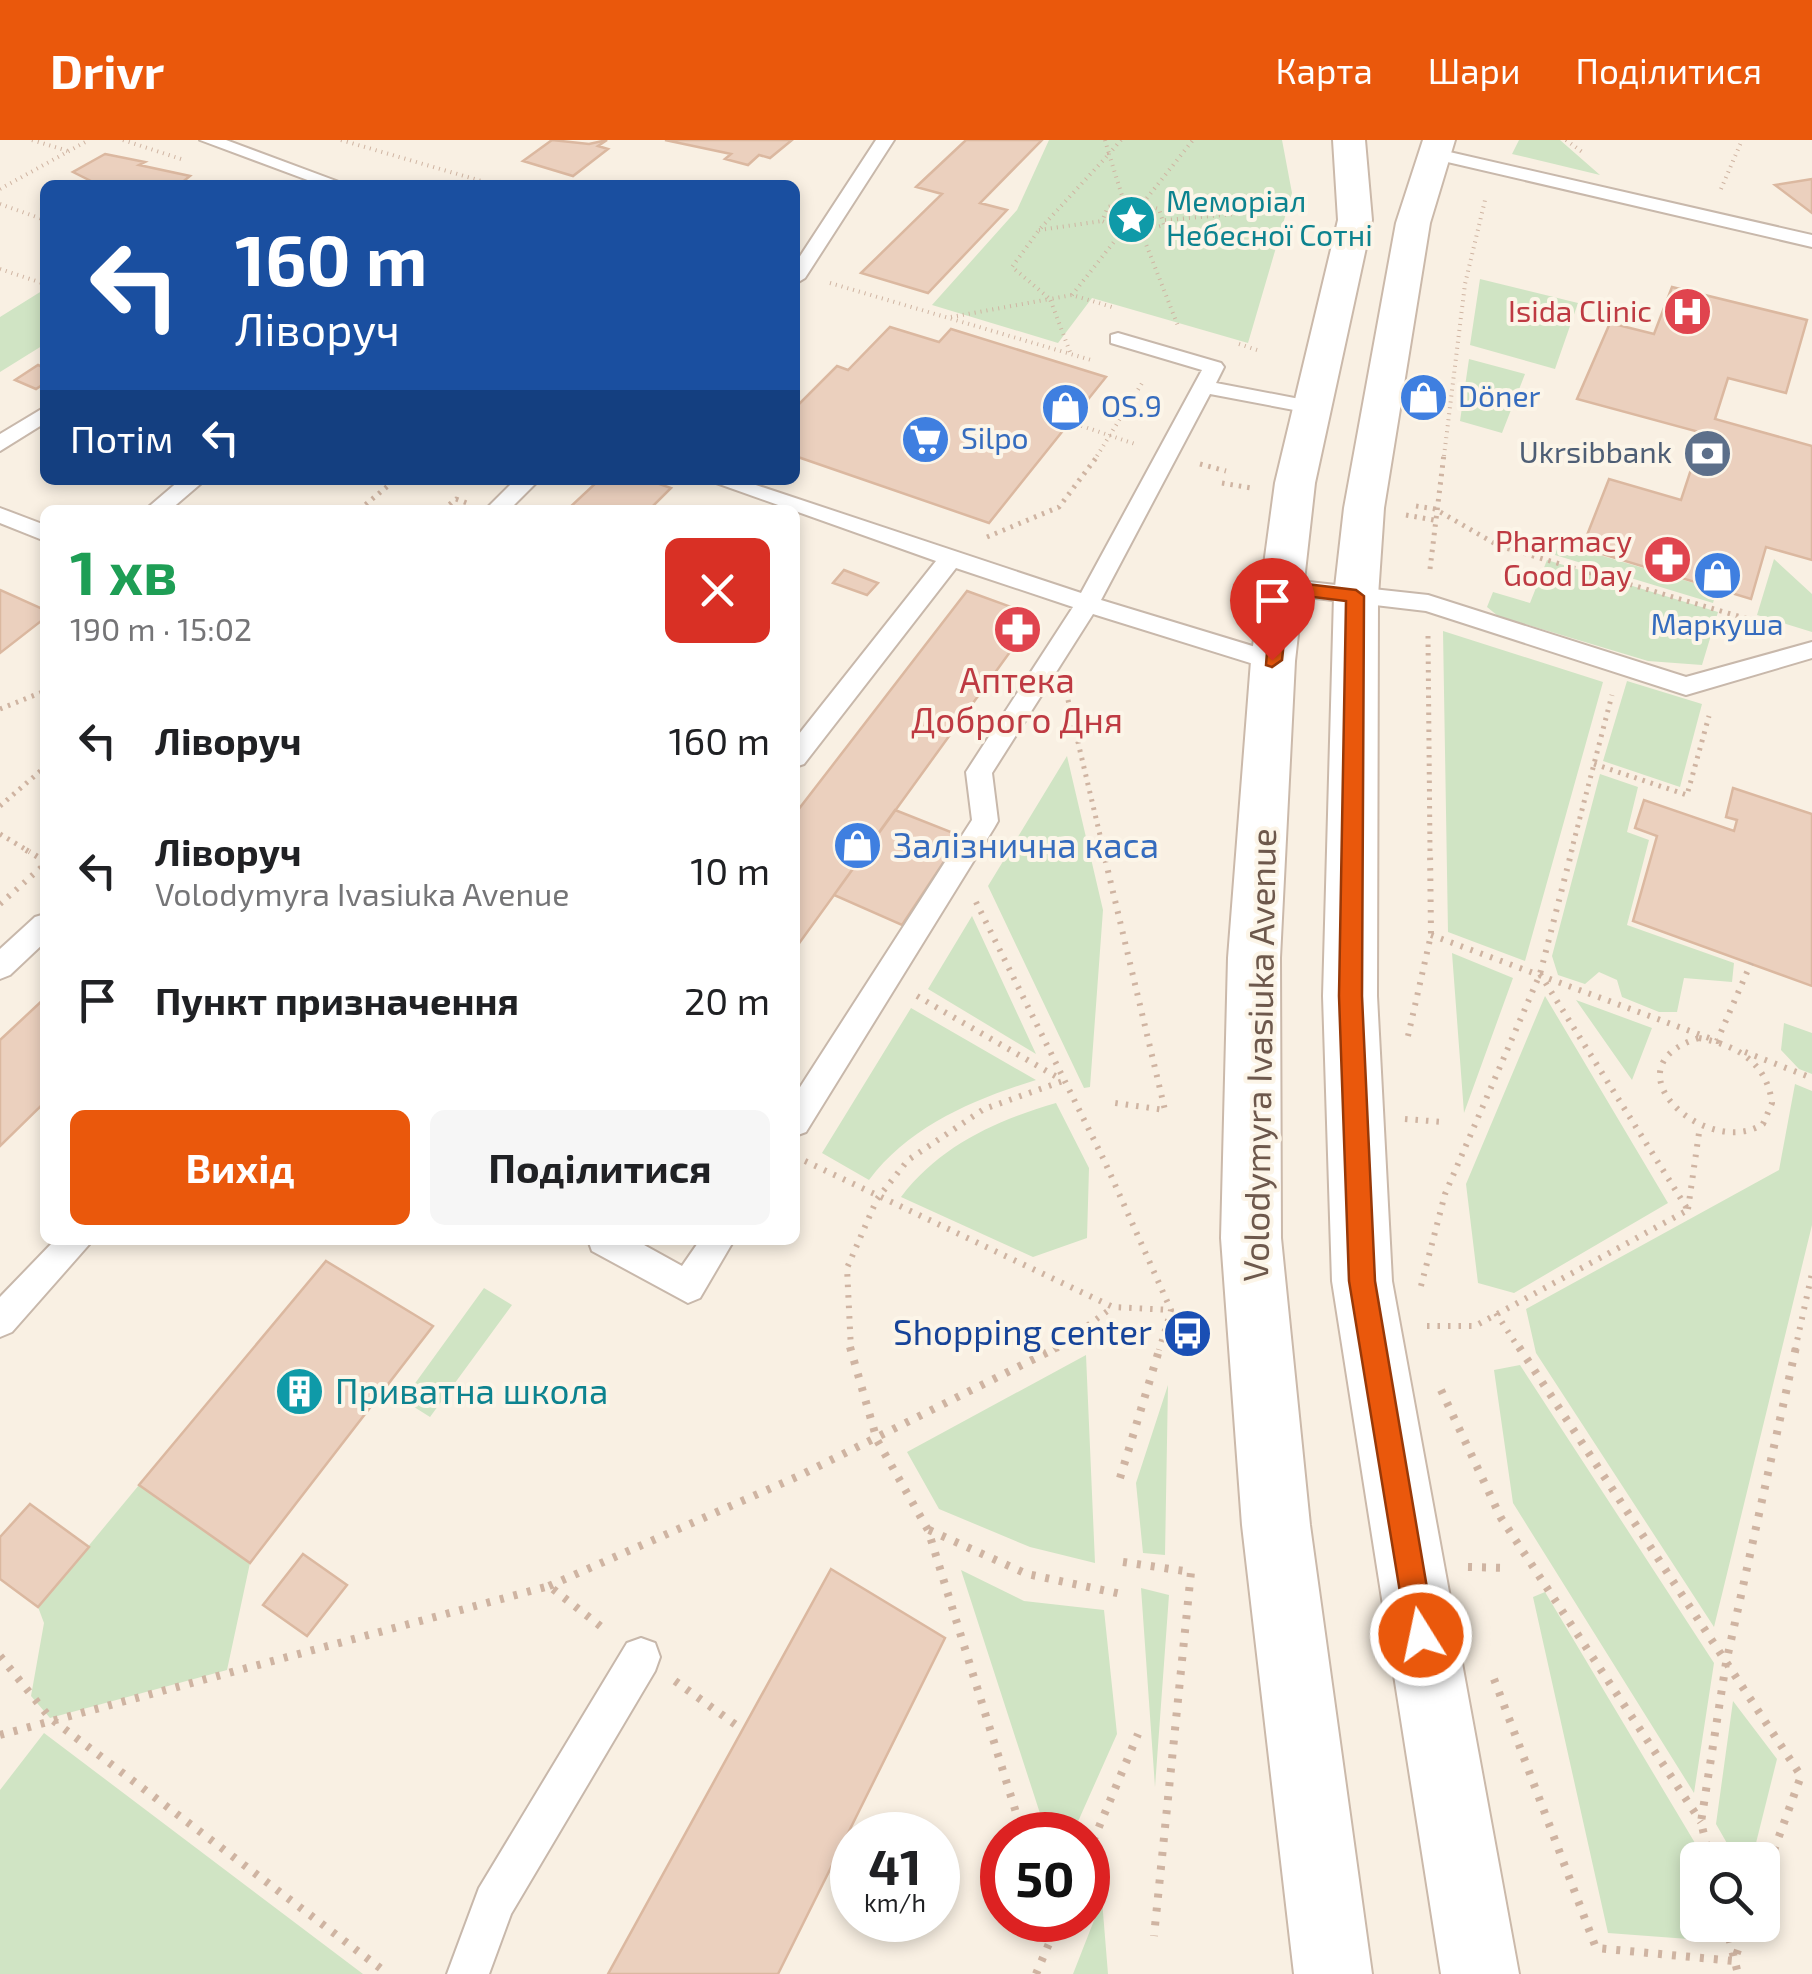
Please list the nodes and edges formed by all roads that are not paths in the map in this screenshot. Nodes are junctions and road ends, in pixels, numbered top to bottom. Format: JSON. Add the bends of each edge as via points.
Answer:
{"nodes":[{"id":1,"x":209,"y":140,"type":"edge"},
{"id":2,"x":885,"y":140,"type":"edge"},
{"id":3,"x":1349,"y":140,"type":"edge"},
{"id":4,"x":1435,"y":146,"type":"edge"},
{"id":5,"x":324,"y":180,"type":"edge"},
{"id":6,"x":1812,"y":241,"type":"edge"},
{"id":7,"x":800,"y":271,"type":"edge"},
{"id":8,"x":1118,"y":339,"type":"dead end"},
{"id":9,"x":1206,"y":387,"type":"junction"},
{"id":10,"x":1310,"y":407,"type":"junction"},
{"id":11,"x":40,"y":417,"type":"edge"},
{"id":12,"x":0,"y":444,"type":"edge"},
{"id":13,"x":188,"y":485,"type":"edge"},
{"id":14,"x":523,"y":485,"type":"edge"},
{"id":15,"x":732,"y":485,"type":"edge"},
{"id":16,"x":746,"y":490,"type":"junction"},
{"id":17,"x":162,"y":505,"type":"edge"},
{"id":18,"x":501,"y":505,"type":"edge"},
{"id":19,"x":731,"y":505,"type":"edge"},
{"id":20,"x":791,"y":505,"type":"edge"},
{"id":21,"x":800,"y":508,"type":"edge"},
{"id":22,"x":0,"y":515,"type":"edge"},
{"id":23,"x":40,"y":532,"type":"edge"},
{"id":24,"x":958,"y":561,"type":"junction"},
{"id":25,"x":1281,"y":587,"type":"junction"},
{"id":26,"x":1356,"y":596,"type":"junction"},
{"id":27,"x":1087,"y":604,"type":"junction"},
{"id":28,"x":1812,"y":650,"type":"edge"},
{"id":29,"x":1272,"y":660,"type":"junction"},
{"id":30,"x":800,"y":750,"type":"edge"},
{"id":31,"x":40,"y":930,"type":"edge"},
{"id":32,"x":0,"y":967,"type":"edge"},
{"id":33,"x":800,"y":1114,"type":"edge"},
{"id":34,"x":72,"y":1245,"type":"edge"},
{"id":35,"x":613,"y":1245,"type":"edge"},
{"id":36,"x":715,"y":1245,"type":"edge"},
{"id":37,"x":0,"y":1322,"type":"edge"},
{"id":38,"x":641,"y":1657,"type":"road end"},
{"id":39,"x":468,"y":1974,"type":"edge"},
{"id":40,"x":1333,"y":1974,"type":"edge"},
{"id":41,"x":1480,"y":1974,"type":"edge"}],
"edges":[{"from":1,"to":5,"type":"lane"},
{"from":2,"to":7,"type":"lane"},
{"from":3,"to":10,"type":"main road","name":"Volodymyra Ivasiuka Avenue","via":[[1355,220]]},
{"from":4,"to":6,"type":"lane","via":[[1493,167]]},
{"from":4,"to":26,"type":"main road","via":[[1380,396]]},
{"from":8,"to":9,"type":"lane","via":[[1214,367]]},
{"from":9,"to":10,"type":"lane"},
{"from":9,"to":27,"type":"lane","via":[[1164,453]]},
{"from":10,"to":25,"type":"main road","name":"Volodymyra Ivasiuka Avenue"},
{"from":11,"to":12,"type":"lane"},
{"from":13,"to":17,"type":"lane"},
{"from":14,"to":18,"type":"lane"},
{"from":15,"to":16,"type":"lane"},
{"from":16,"to":19,"type":"lane"},
{"from":16,"to":20,"type":"lane"},
{"from":21,"to":24,"type":"lane"},
{"from":22,"to":23,"type":"lane"},
{"from":24,"to":27,"type":"lane"},
{"from":24,"to":30,"type":"lane"},
{"from":25,"to":26,"type":"lane"},
{"from":25,"to":29,"type":"main road","name":"Volodymyra Ivasiuka Avenue"},
{"from":26,"to":28,"type":"lane","via":[[1428,603],[1686,686]]},
{"from":26,"to":41,"type":"main road","via":[[1350,996],[1362,1281]]},
{"from":27,"to":29,"type":"lane"},
{"from":27,"to":33,"type":"lane","via":[[979,772],[985,821]]},
{"from":29,"to":40,"type":"main road","name":"Volodymyra Ivasiuka Avenue","via":[[1254,958],[1251,1238],[1276,1525]]},
{"from":31,"to":32,"type":"lane"},
{"from":34,"to":37,"type":"lane"},
{"from":35,"to":36,"type":"lane","via":[[688,1286]]},
{"from":38,"to":39,"type":"lane","via":[[494,1903]]}]}
